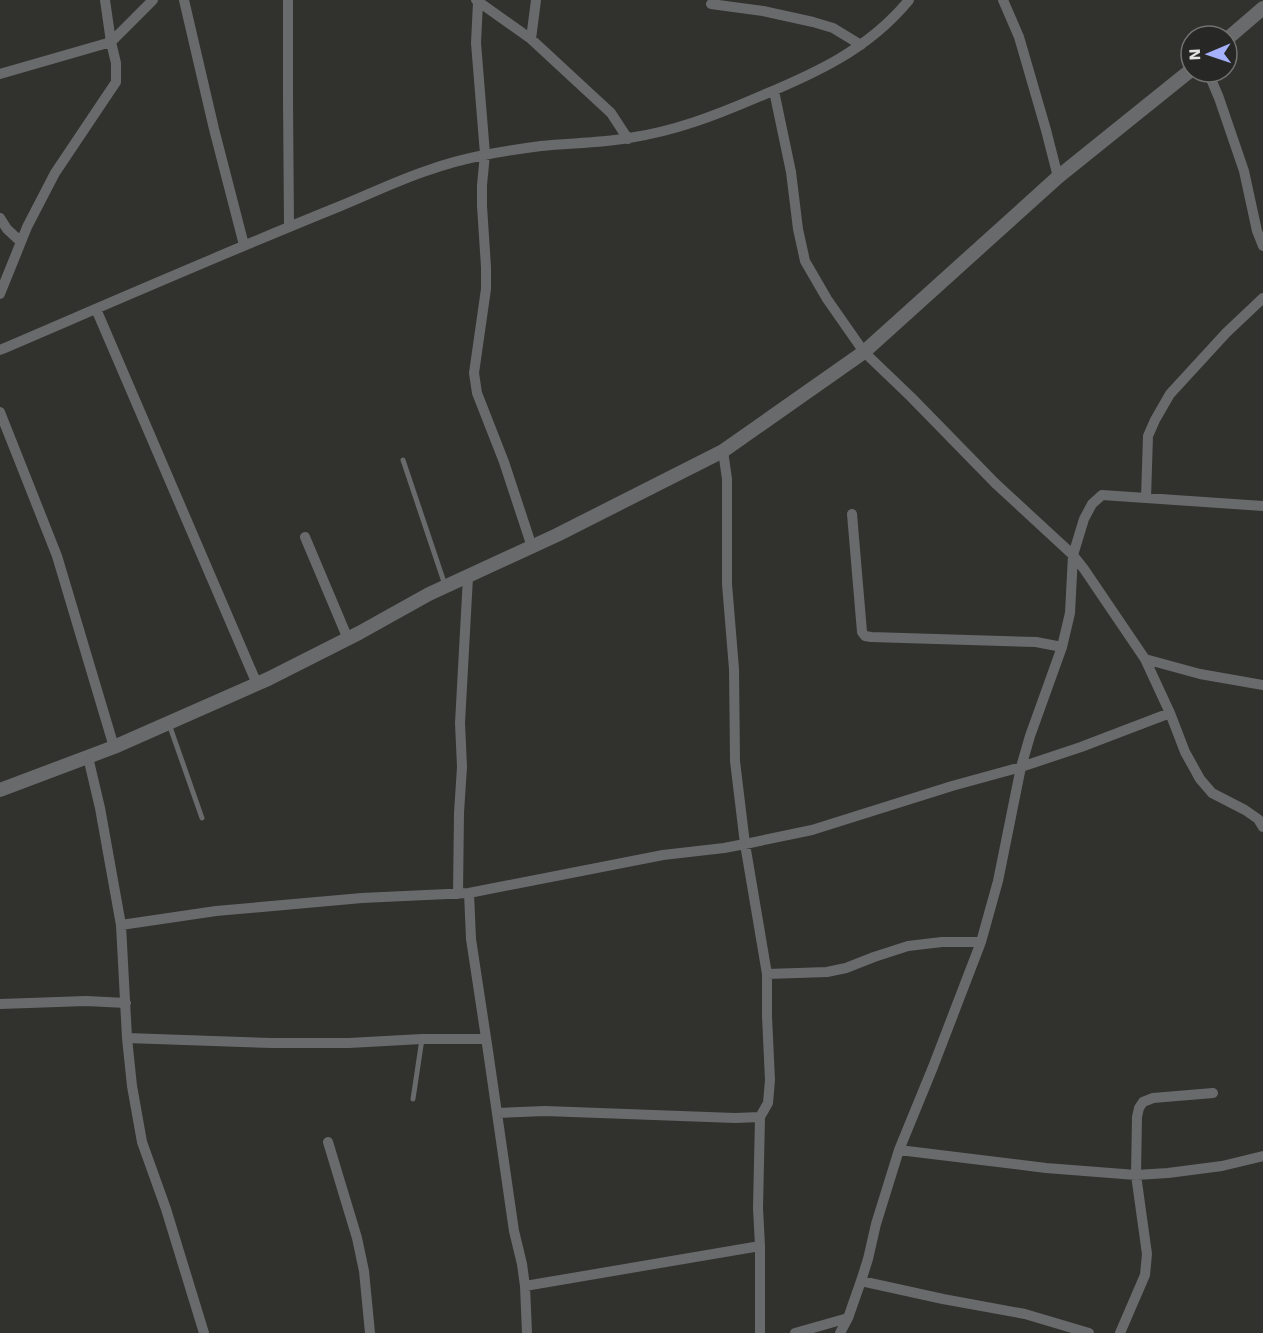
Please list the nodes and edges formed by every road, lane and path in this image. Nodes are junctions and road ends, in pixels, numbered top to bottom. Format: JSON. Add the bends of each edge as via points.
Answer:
{"nodes":[{"id":1,"x":105,"y":0,"type":"edge"},
{"id":2,"x":153,"y":0,"type":"edge"},
{"id":3,"x":184,"y":0,"type":"edge"},
{"id":4,"x":288,"y":0,"type":"edge"},
{"id":5,"x":536,"y":0,"type":"edge"},
{"id":6,"x":909,"y":0,"type":"edge"},
{"id":7,"x":1003,"y":0,"type":"edge"},
{"id":8,"x":477,"y":1,"type":"edge"},
{"id":9,"x":711,"y":4,"type":"dead end"},
{"id":10,"x":1263,"y":8,"type":"edge"},
{"id":11,"x":1239,"y":29,"type":"edge"},
{"id":12,"x":531,"y":39,"type":"junction"},
{"id":13,"x":111,"y":42,"type":"junction"},
{"id":14,"x":861,"y":45,"type":"junction"},
{"id":15,"x":0,"y":74,"type":"edge"},
{"id":16,"x":1179,"y":80,"type":"edge"},
{"id":17,"x":1213,"y":84,"type":"edge"},
{"id":18,"x":774,"y":91,"type":"junction"},
{"id":19,"x":628,"y":139,"type":"junction"},
{"id":20,"x":485,"y":154,"type":"junction"},
{"id":21,"x":1058,"y":177,"type":"junction"},
{"id":22,"x":0,"y":218,"type":"edge"},
{"id":23,"x":289,"y":226,"type":"junction"},
{"id":24,"x":21,"y":242,"type":"junction"},
{"id":25,"x":244,"y":245,"type":"junction"},
{"id":26,"x":1263,"y":246,"type":"edge"},
{"id":27,"x":0,"y":294,"type":"edge"},
{"id":28,"x":1263,"y":298,"type":"edge"},
{"id":29,"x":96,"y":309,"type":"junction"},
{"id":30,"x":0,"y":350,"type":"edge"},
{"id":31,"x":864,"y":352,"type":"junction"},
{"id":32,"x":0,"y":412,"type":"edge"},
{"id":33,"x":723,"y":451,"type":"junction"},
{"id":34,"x":403,"y":460,"type":"dead end"},
{"id":35,"x":1146,"y":498,"type":"junction"},
{"id":36,"x":1263,"y":506,"type":"edge"},
{"id":37,"x":852,"y":514,"type":"dead end"},
{"id":38,"x":305,"y":537,"type":"dead end"},
{"id":39,"x":532,"y":547,"type":"junction"},
{"id":40,"x":1073,"y":555,"type":"junction"},
{"id":41,"x":468,"y":577,"type":"junction"},
{"id":42,"x":445,"y":586,"type":"junction"},
{"id":43,"x":348,"y":639,"type":"junction"},
{"id":44,"x":1062,"y":647,"type":"junction"},
{"id":45,"x":1145,"y":659,"type":"junction"},
{"id":46,"x":257,"y":684,"type":"junction"},
{"id":47,"x":1263,"y":685,"type":"edge"},
{"id":48,"x":1170,"y":713,"type":"junction"},
{"id":49,"x":169,"y":724,"type":"junction"},
{"id":50,"x":114,"y":747,"type":"junction"},
{"id":51,"x":88,"y":758,"type":"junction"},
{"id":52,"x":1021,"y":767,"type":"junction"},
{"id":53,"x":0,"y":790,"type":"edge"},
{"id":54,"x":202,"y":818,"type":"dead end"},
{"id":55,"x":1263,"y":827,"type":"edge"},
{"id":56,"x":745,"y":844,"type":"junction"},
{"id":57,"x":464,"y":893,"type":"junction"},
{"id":58,"x":121,"y":925,"type":"junction"},
{"id":59,"x":981,"y":942,"type":"junction"},
{"id":60,"x":767,"y":974,"type":"junction"},
{"id":61,"x":126,"y":1003,"type":"junction"},
{"id":62,"x":0,"y":1004,"type":"edge"},
{"id":63,"x":127,"y":1038,"type":"junction"},
{"id":64,"x":422,"y":1039,"type":"junction"},
{"id":65,"x":486,"y":1039,"type":"junction"},
{"id":66,"x":1213,"y":1093,"type":"dead end"},
{"id":67,"x":414,"y":1099,"type":"dead end"},
{"id":68,"x":497,"y":1113,"type":"junction"},
{"id":69,"x":760,"y":1117,"type":"junction"},
{"id":70,"x":328,"y":1142,"type":"dead end"},
{"id":71,"x":899,"y":1150,"type":"junction"},
{"id":72,"x":1263,"y":1156,"type":"edge"},
{"id":73,"x":1136,"y":1175,"type":"junction"},
{"id":74,"x":760,"y":1246,"type":"junction"},
{"id":75,"x":861,"y":1281,"type":"junction"},
{"id":76,"x":525,"y":1286,"type":"junction"},
{"id":77,"x":848,"y":1318,"type":"junction"},
{"id":78,"x":204,"y":1333,"type":"edge"},
{"id":79,"x":370,"y":1333,"type":"edge"},
{"id":80,"x":527,"y":1333,"type":"edge"},
{"id":81,"x":760,"y":1333,"type":"edge"},
{"id":82,"x":795,"y":1333,"type":"edge"},
{"id":83,"x":840,"y":1333,"type":"edge"},
{"id":84,"x":1089,"y":1333,"type":"edge"},
{"id":85,"x":1120,"y":1333,"type":"edge"}],
"edges":[{"from":1,"to":13,"type":"street"},
{"from":2,"to":13,"type":"street"},
{"from":3,"to":25,"type":"street"},
{"from":4,"to":23,"type":"street"},
{"from":5,"to":12,"type":"street"},
{"from":6,"to":14,"type":"street"},
{"from":7,"to":21,"type":"street","via":[[1019,38]]},
{"from":8,"to":12,"type":"street"},
{"from":8,"to":20,"type":"street","via":[[476,43]]},
{"from":9,"to":14,"type":"street","via":[[763,10],[813,22],[833,28]]},
{"from":10,"to":11,"type":"street"},
{"from":12,"to":19,"type":"street","via":[[611,113]]},
{"from":13,"to":15,"type":"street"},
{"from":13,"to":24,"type":"street","via":[[116,82],[55,174]]},
{"from":14,"to":18,"type":"street","via":[[824,68]]},
{"from":16,"to":21,"type":"street"},
{"from":17,"to":26,"type":"street","via":[[1244,171]]},
{"from":18,"to":19,"type":"street","via":[[715,116]]},
{"from":18,"to":31,"type":"street","via":[[805,261]]},
{"from":19,"to":20,"type":"street"},
{"from":20,"to":23,"type":"street","via":[[430,169]]},
{"from":20,"to":39,"type":"street","via":[[482,196],[486,289],[474,373],[477,393]]},
{"from":21,"to":31,"type":"street"},
{"from":22,"to":24,"type":"street"},
{"from":23,"to":25,"type":"street"},
{"from":24,"to":27,"type":"street"},
{"from":25,"to":29,"type":"street"},
{"from":28,"to":35,"type":"street","via":[[1170,394],[1148,436]]},
{"from":29,"to":30,"type":"street"},
{"from":29,"to":46,"type":"street"},
{"from":31,"to":33,"type":"street"},
{"from":31,"to":40,"type":"street"},
{"from":32,"to":50,"type":"street","via":[[57,556]]},
{"from":33,"to":39,"type":"street"},
{"from":33,"to":56,"type":"street","via":[[735,761]]},
{"from":34,"to":42,"type":"lane"},
{"from":35,"to":36,"type":"street"},
{"from":35,"to":40,"type":"street","via":[[1102,495],[1084,519]]},
{"from":37,"to":44,"type":"street","via":[[865,636],[1036,642]]},
{"from":38,"to":43,"type":"street"},
{"from":39,"to":41,"type":"street"},
{"from":40,"to":44,"type":"street","via":[[1070,613]]},
{"from":40,"to":45,"type":"street"},
{"from":41,"to":42,"type":"street"},
{"from":41,"to":57,"type":"street","via":[[460,723],[459,813]]},
{"from":42,"to":43,"type":"street"},
{"from":43,"to":46,"type":"street"},
{"from":44,"to":52,"type":"street"},
{"from":45,"to":47,"type":"street"},
{"from":45,"to":48,"type":"street"},
{"from":46,"to":49,"type":"street"},
{"from":48,"to":52,"type":"street"},
{"from":48,"to":55,"type":"street","via":[[1185,753],[1212,794],[1245,810]]},
{"from":49,"to":50,"type":"street"},
{"from":49,"to":54,"type":"lane"},
{"from":50,"to":51,"type":"street"},
{"from":51,"to":53,"type":"street"},
{"from":51,"to":58,"type":"street"},
{"from":52,"to":56,"type":"street","via":[[812,830]]},
{"from":52,"to":59,"type":"street"},
{"from":56,"to":57,"type":"street","via":[[663,855]]},
{"from":56,"to":60,"type":"street"},
{"from":57,"to":58,"type":"street","via":[[227,910]]},
{"from":57,"to":65,"type":"street"},
{"from":58,"to":61,"type":"street"},
{"from":59,"to":60,"type":"street","via":[[908,946],[827,972]]},
{"from":59,"to":71,"type":"street"},
{"from":60,"to":69,"type":"street","via":[[770,1080],[768,1103]]},
{"from":61,"to":62,"type":"street"},
{"from":61,"to":63,"type":"street"},
{"from":63,"to":64,"type":"street","via":[[272,1043]]},
{"from":63,"to":78,"type":"street","via":[[142,1142]]},
{"from":64,"to":65,"type":"street"},
{"from":64,"to":67,"type":"lane"},
{"from":65,"to":68,"type":"street"},
{"from":66,"to":73,"type":"street","via":[[1143,1102],[1137,1117]]},
{"from":68,"to":69,"type":"street"},
{"from":68,"to":76,"type":"street"},
{"from":69,"to":74,"type":"street"},
{"from":70,"to":79,"type":"street","via":[[357,1238]]},
{"from":71,"to":73,"type":"street"},
{"from":71,"to":75,"type":"street"},
{"from":72,"to":73,"type":"street","via":[[1222,1166]]},
{"from":73,"to":85,"type":"street","via":[[1146,1275]]},
{"from":74,"to":76,"type":"street"},
{"from":74,"to":81,"type":"street"},
{"from":75,"to":77,"type":"street"},
{"from":75,"to":84,"type":"street","via":[[1025,1314]]},
{"from":76,"to":80,"type":"street"},
{"from":77,"to":82,"type":"street"},
{"from":77,"to":83,"type":"street"}]}
